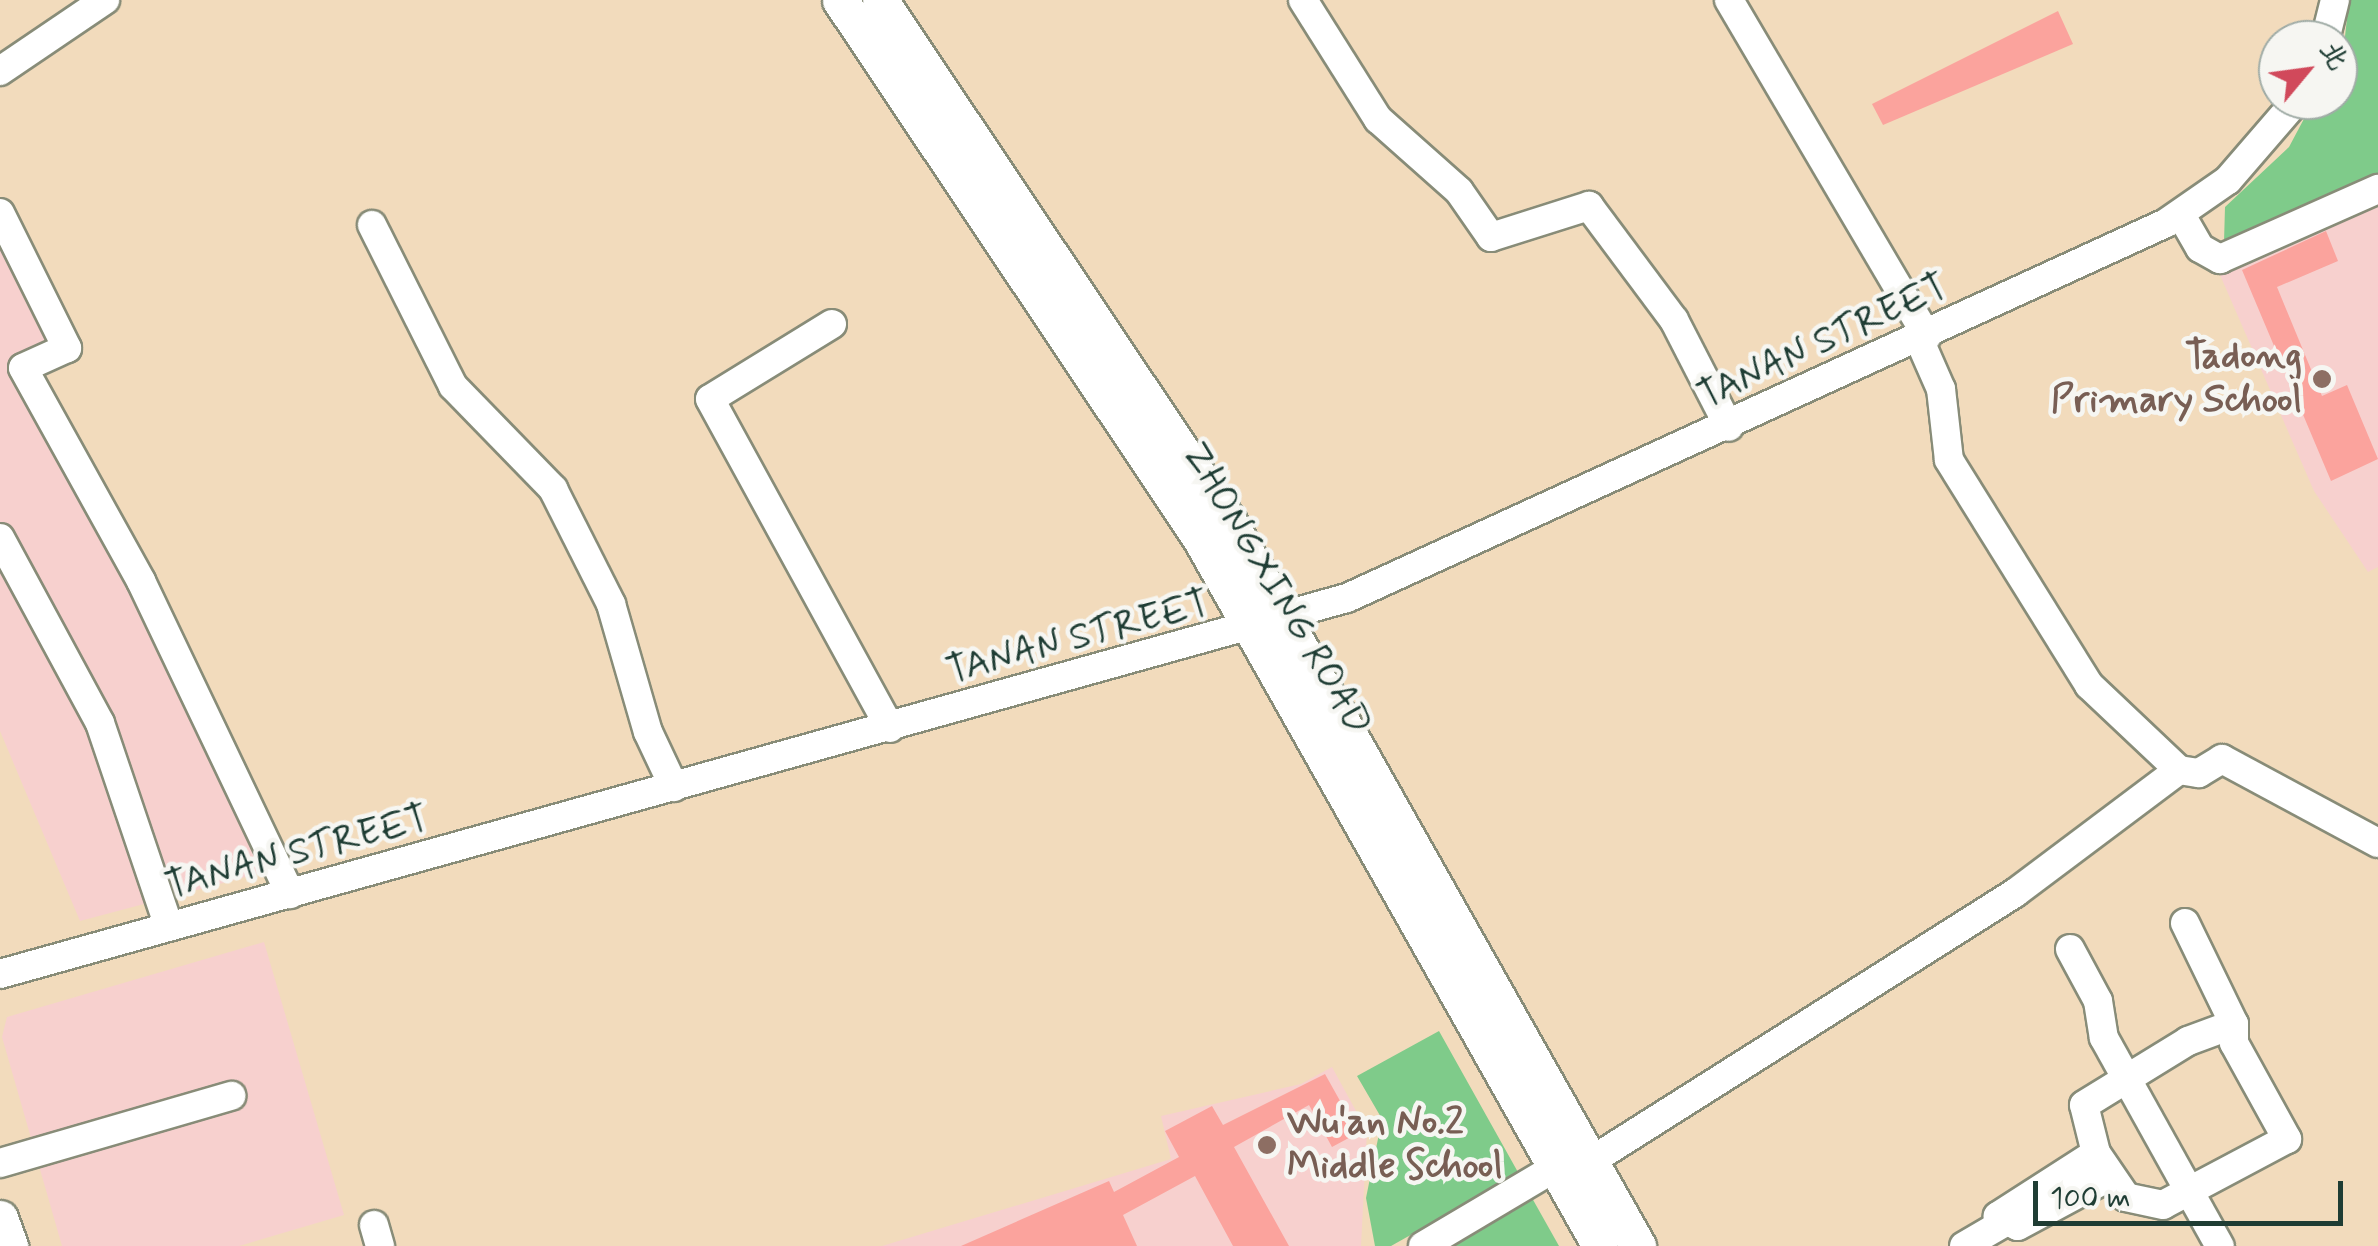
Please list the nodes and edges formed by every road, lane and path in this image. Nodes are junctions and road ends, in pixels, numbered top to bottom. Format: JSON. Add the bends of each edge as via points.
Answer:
{"nodes":[{"id":1,"x":104,"y":0,"type":"edge"},
{"id":2,"x":840,"y":0,"type":"edge"},
{"id":3,"x":880,"y":0,"type":"edge"},
{"id":4,"x":1303,"y":0,"type":"edge"},
{"id":5,"x":1730,"y":0,"type":"edge"},
{"id":6,"x":0,"y":71,"type":"edge"},
{"id":7,"x":2282,"y":120,"type":"edge"},
{"id":8,"x":2378,"y":189,"type":"edge"},
{"id":9,"x":0,"y":213,"type":"edge"},
{"id":10,"x":2181,"y":215,"type":"junction"},
{"id":11,"x":372,"y":225,"type":"dead end"},
{"id":12,"x":832,"y":324,"type":"dead end"},
{"id":13,"x":1923,"y":338,"type":"junction"},
{"id":14,"x":1728,"y":427,"type":"junction"},
{"id":15,"x":0,"y":538,"type":"edge"},
{"id":16,"x":1271,"y":623,"type":"junction"},
{"id":17,"x":890,"y":728,"type":"junction"},
{"id":18,"x":2179,"y":770,"type":"junction"},
{"id":19,"x":674,"y":788,"type":"junction"},
{"id":20,"x":2378,"y":842,"type":"edge"},
{"id":21,"x":290,"y":894,"type":"junction"},
{"id":22,"x":2185,"y":923,"type":"dead end"},
{"id":23,"x":169,"y":927,"type":"junction"},
{"id":24,"x":2070,"y":949,"type":"dead end"},
{"id":25,"x":0,"y":974,"type":"edge"},
{"id":26,"x":2234,"y":1024,"type":"junction"},
{"id":27,"x":2126,"y":1076,"type":"junction"},
{"id":28,"x":231,"y":1096,"type":"dead end"},
{"id":29,"x":1591,"y":1162,"type":"junction"},
{"id":30,"x":0,"y":1163,"type":"edge"},
{"id":31,"x":2102,"y":1165,"type":"junction"},
{"id":32,"x":1556,"y":1168,"type":"junction"},
{"id":33,"x":2190,"y":1191,"type":"junction"},
{"id":34,"x":0,"y":1218,"type":"edge"},
{"id":35,"x":10,"y":1246,"type":"edge"},
{"id":36,"x":1423,"y":1246,"type":"edge"},
{"id":37,"x":1600,"y":1246,"type":"edge"},
{"id":38,"x":1638,"y":1246,"type":"edge"},
{"id":39,"x":1964,"y":1246,"type":"edge"},
{"id":40,"x":2220,"y":1246,"type":"edge"}],
"edges":[{"from":1,"to":6,"type":"street"},
{"from":2,"to":16,"type":"main road","name":"ZHONGXING ROAD"},
{"from":3,"to":16,"type":"main road","name":"ZHONGXING ROAD"},
{"from":4,"to":14,"type":"street","via":[[1378,119],[1458,192],[1491,238],[1589,206],[1674,320]]},
{"from":5,"to":13,"type":"street"},
{"from":7,"to":10,"type":"street","name":"TANAN STREET","via":[[2257,152]]},
{"from":8,"to":10,"type":"street","via":[[2220,259],[2200,248]]},
{"from":9,"to":21,"type":"street","via":[[67,348],[23,368],[142,580]]},
{"from":10,"to":13,"type":"street","name":"TANAN STREET"},
{"from":11,"to":19,"type":"street","via":[[452,386],[553,489],[612,604],[648,732]]},
{"from":12,"to":17,"type":"street","via":[[710,399]]},
{"from":13,"to":14,"type":"street","name":"TANAN STREET"},
{"from":13,"to":18,"type":"street","via":[[1941,389],[1949,460],[2035,611],[2089,685]]},
{"from":14,"to":16,"type":"street","name":"TANAN STREET"},
{"from":15,"to":23,"type":"street","via":[[100,724]]},
{"from":16,"to":17,"type":"street","name":"TANAN STREET"},
{"from":16,"to":29,"type":"main road","name":"ZHONGXING ROAD"},
{"from":16,"to":32,"type":"main road","name":"ZHONGXING ROAD"},
{"from":17,"to":19,"type":"street","name":"TANAN STREET"},
{"from":18,"to":20,"type":"street","via":[[2199,773],[2222,759]]},
{"from":18,"to":29,"type":"street","via":[[2015,893]]},
{"from":19,"to":21,"type":"street","name":"TANAN STREET"},
{"from":21,"to":23,"type":"street","name":"TANAN STREET"},
{"from":22,"to":26,"type":"street"},
{"from":23,"to":25,"type":"street","name":"TANAN STREET"},
{"from":24,"to":27,"type":"street"},
{"from":26,"to":27,"type":"street"},
{"from":26,"to":33,"type":"street","via":[[2234,1043],[2287,1139]]},
{"from":27,"to":31,"type":"street","via":[[2084,1105]]},
{"from":27,"to":33,"type":"street"},
{"from":28,"to":30,"type":"street"},
{"from":29,"to":38,"type":"main road","name":"ZHONGXING ROAD"},
{"from":31,"to":33,"type":"street","via":[[2139,1204],[2163,1205]]},
{"from":31,"to":39,"type":"street","via":[[2004,1206],[2002,1224]]},
{"from":32,"to":36,"type":"street"},
{"from":32,"to":37,"type":"main road","name":"ZHONGXING ROAD"},
{"from":33,"to":40,"type":"street"},
{"from":34,"to":35,"type":"main road"}]}
